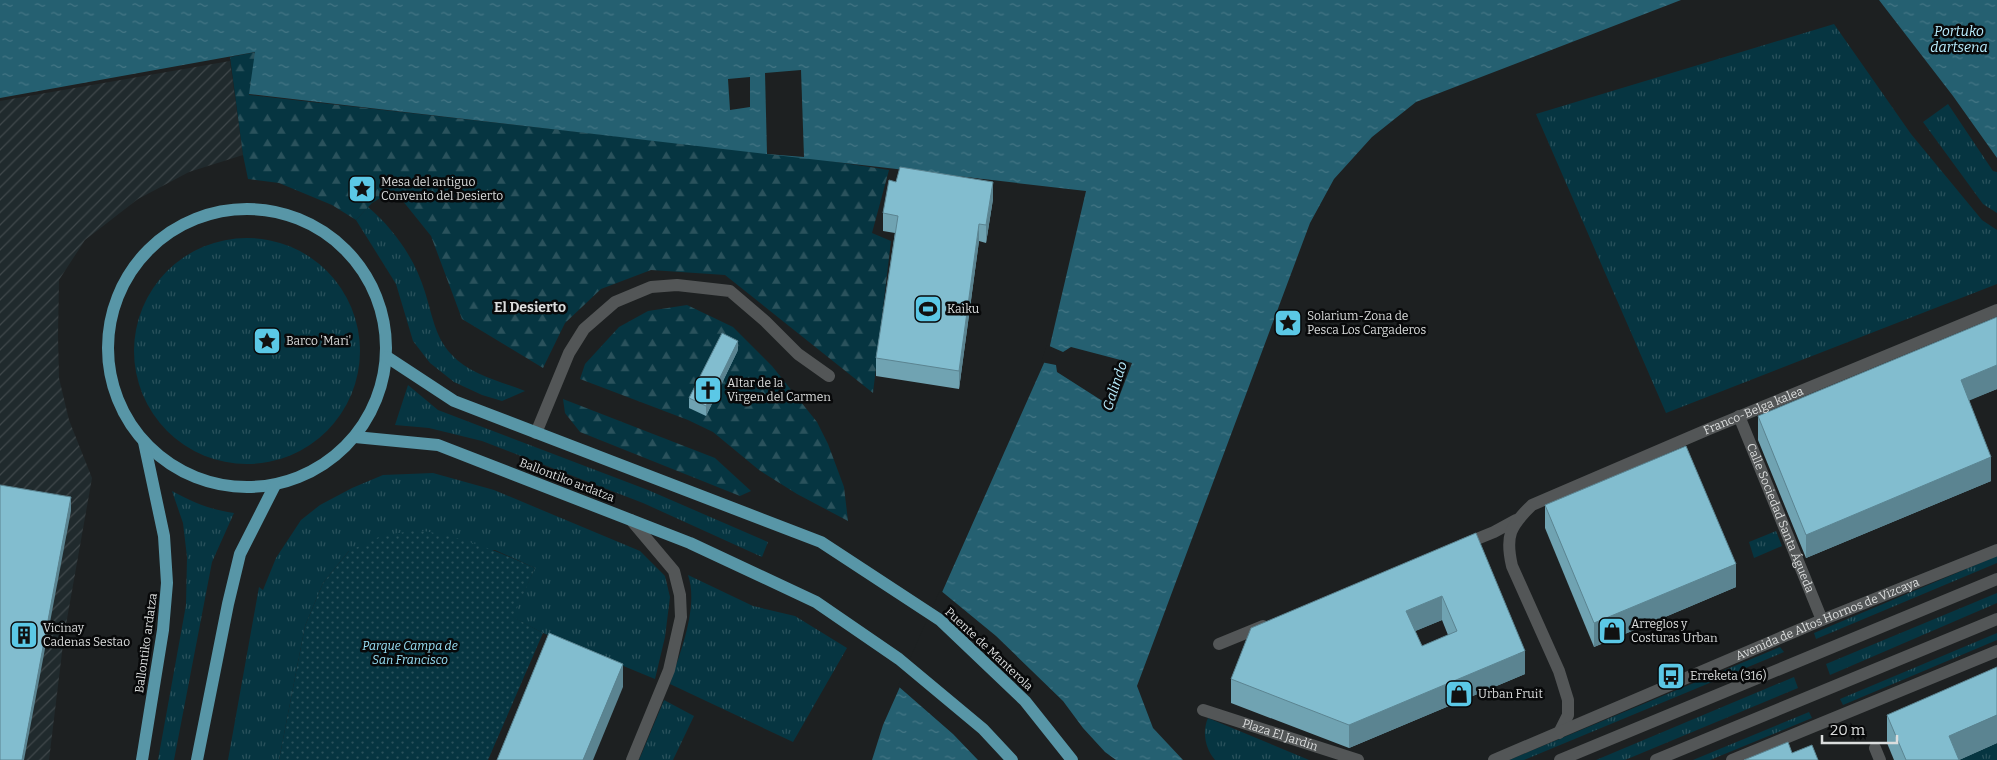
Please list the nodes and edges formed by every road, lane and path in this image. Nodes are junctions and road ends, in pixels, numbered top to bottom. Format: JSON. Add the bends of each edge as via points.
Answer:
{"nodes":[{"id":1,"x":1997,"y":310,"type":"edge"},
{"id":2,"x":387,"y":357,"type":"junction"},
{"id":3,"x":829,"y":376,"type":"dead end"},
{"id":4,"x":1739,"y":416,"type":"junction"},
{"id":5,"x":536,"y":433,"type":"junction"},
{"id":6,"x":355,"y":437,"type":"junction"},
{"id":7,"x":144,"y":442,"type":"junction"},
{"id":8,"x":275,"y":485,"type":"junction"},
{"id":9,"x":632,"y":520,"type":"junction"},
{"id":10,"x":1516,"y":520,"type":"junction"},
{"id":11,"x":1997,"y":550,"type":"edge"},
{"id":12,"x":1448,"y":551,"type":"edge"},
{"id":13,"x":1997,"y":579,"type":"edge"},
{"id":14,"x":1997,"y":619,"type":"edge"},
{"id":15,"x":1822,"y":620,"type":"junction"},
{"id":16,"x":1274,"y":622,"type":"edge"},
{"id":17,"x":1220,"y":644,"type":"dead end"},
{"id":18,"x":1997,"y":651,"type":"edge"},
{"id":19,"x":1203,"y":710,"type":"dead end"},
{"id":20,"x":1560,"y":733,"type":"junction"},
{"id":21,"x":1875,"y":748,"type":"dead end"},
{"id":22,"x":142,"y":760,"type":"edge"},
{"id":23,"x":197,"y":760,"type":"edge"},
{"id":24,"x":632,"y":760,"type":"edge"},
{"id":25,"x":1012,"y":760,"type":"edge"},
{"id":26,"x":1072,"y":760,"type":"edge"},
{"id":27,"x":1358,"y":760,"type":"edge"},
{"id":28,"x":1494,"y":760,"type":"edge"},
{"id":29,"x":1560,"y":760,"type":"edge"},
{"id":30,"x":1656,"y":760,"type":"edge"},
{"id":31,"x":1732,"y":760,"type":"edge"},
{"id":32,"x":1880,"y":760,"type":"edge"}],
"edges":[{"from":1,"to":4,"type":"street","name":"Franco-Belga kalea"},
{"from":2,"to":5,"type":"main road","via":[[454,401]]},
{"from":2,"to":6,"type":"main road","name":"Ballontiko ardatza","via":[[377,399]]},
{"from":2,"to":7,"type":"main road","name":"Ballontiko ardatza","via":[[382,311],[363,270],[332,236],[291,215],[246,208],[201,216],[161,238],[130,272],[112,314],[108,360],[119,404]]},
{"from":3,"to":5,"type":"street","via":[[798,354],[730,291],[677,285],[651,287],[615,302],[584,329],[569,353]]},
{"from":4,"to":10,"type":"street","name":"Franco-Belga kalea","via":[[1532,505]]},
{"from":4,"to":15,"type":"street","name":"Calle Sociedad Santa Águeda"},
{"from":5,"to":26,"type":"main road","name":"Puente de Manterola","via":[[821,542],[940,620],[1025,701]]},
{"from":6,"to":8,"type":"main road","name":"Ballontiko ardatza","via":[[332,459],[305,476]]},
{"from":6,"to":9,"type":"main road","name":"Ballontiko ardatza","via":[[438,445]]},
{"from":7,"to":8,"type":"main road","name":"Ballontiko ardatza","via":[[182,472],[227,487]]},
{"from":7,"to":22,"type":"main road","name":"Ballontiko ardatza","via":[[164,536],[168,583]]},
{"from":8,"to":23,"type":"main road","via":[[240,554]]},
{"from":9,"to":24,"type":"street","via":[[674,571],[681,617],[669,670]]},
{"from":9,"to":25,"type":"main road","name":"Ballontiko ardatza","via":[[690,543],[816,602],[899,659],[984,729]]},
{"from":10,"to":12,"type":"street","name":"Franco-Belga kalea"},
{"from":10,"to":20,"type":"street","via":[[1508,551],[1512,566],[1559,671],[1568,700],[1568,715]]},
{"from":11,"to":15,"type":"street","name":"Avenida de Altos Hornos de Vizcaya"},
{"from":13,"to":29,"type":"street"},
{"from":14,"to":30,"type":"street"},
{"from":15,"to":20,"type":"street","name":"Avenida de Altos Hornos de Vizcaya"},
{"from":16,"to":17,"type":"street"},
{"from":18,"to":31,"type":"street"},
{"from":19,"to":27,"type":"street","name":"Plaza El Jardín"},
{"from":20,"to":28,"type":"street","name":"Avenida de Altos Hornos de Vizcaya"},
{"from":21,"to":32,"type":"street"}]}
